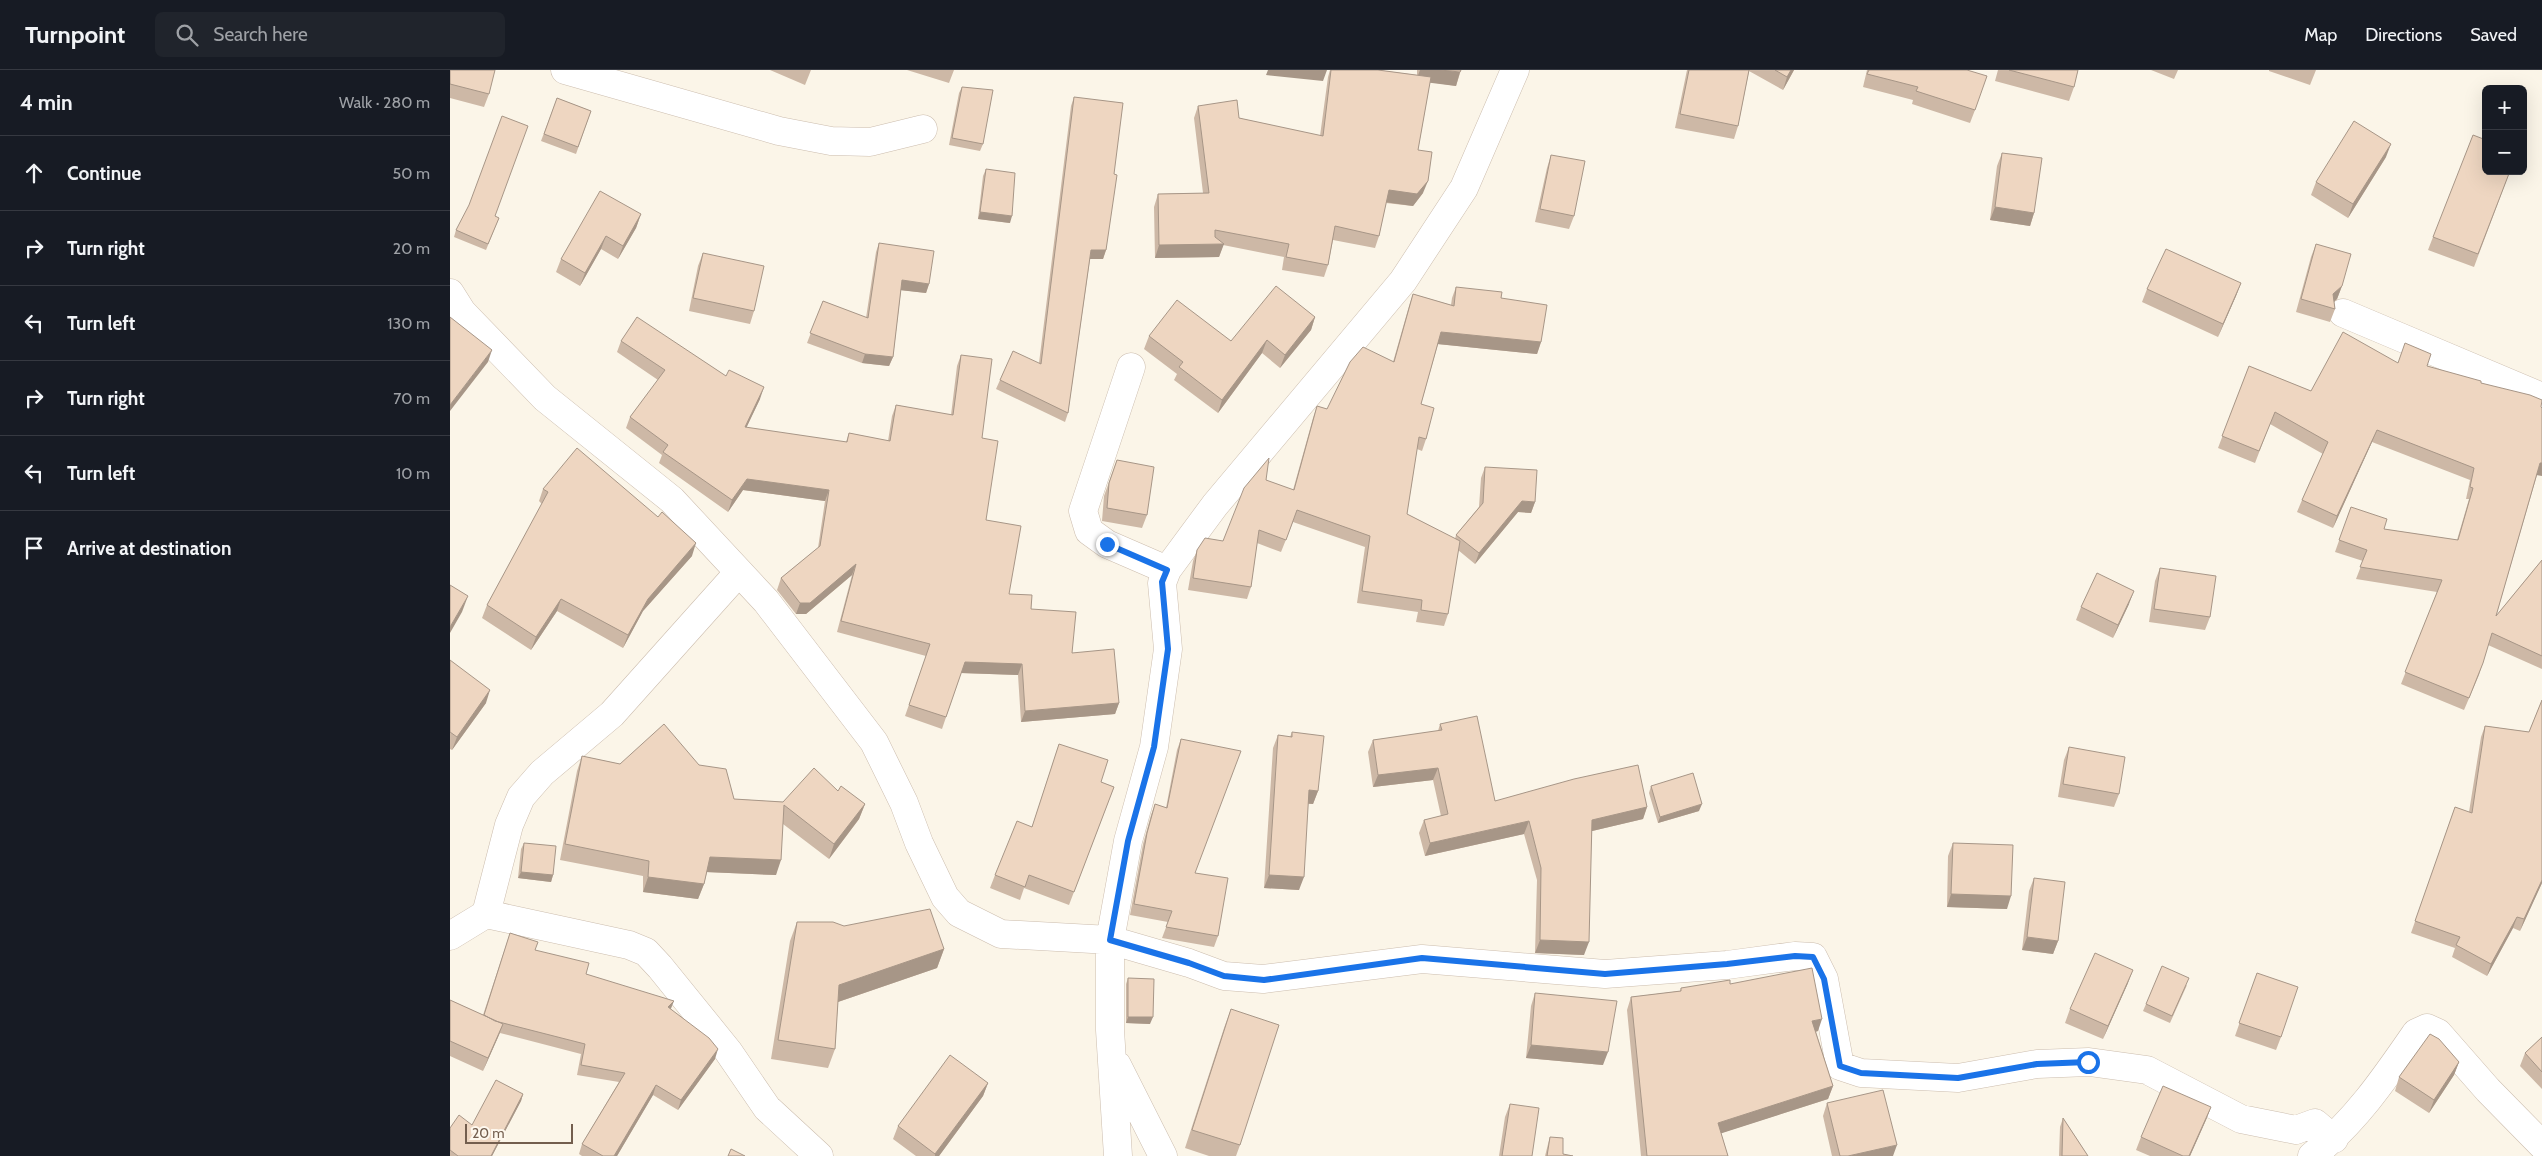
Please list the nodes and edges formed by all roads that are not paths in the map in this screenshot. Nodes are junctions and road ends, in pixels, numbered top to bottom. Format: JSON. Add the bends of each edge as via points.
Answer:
{"nodes":[{"id":1,"x":565,"y":70,"type":"edge"},
{"id":2,"x":1515,"y":70,"type":"edge"},
{"id":3,"x":922,"y":129,"type":"dead end"},
{"id":4,"x":450,"y":293,"type":"edge"},
{"id":5,"x":2344,"y":313,"type":"dead end"},
{"id":6,"x":1131,"y":367,"type":"dead end"},
{"id":7,"x":2542,"y":397,"type":"edge"},
{"id":8,"x":1167,"y":570,"type":"junction"},
{"id":9,"x":739,"y":572,"type":"junction"},
{"id":10,"x":486,"y":914,"type":"junction"},
{"id":11,"x":450,"y":936,"type":"edge"},
{"id":12,"x":1110,"y":940,"type":"junction"},
{"id":13,"x":1110,"y":1030,"type":"junction"},
{"id":14,"x":2334,"y":1139,"type":"junction"},
{"id":15,"x":2542,"y":1145,"type":"edge"},
{"id":16,"x":819,"y":1156,"type":"edge"},
{"id":17,"x":1118,"y":1156,"type":"edge"},
{"id":18,"x":1163,"y":1156,"type":"edge"},
{"id":19,"x":2312,"y":1156,"type":"edge"}],
"edges":[{"from":1,"to":3,"type":"street","via":[[779,131],[831,141],[870,142]]},
{"from":2,"to":8,"type":"street","via":[[1464,188],[1403,281],[1216,505]]},
{"from":4,"to":9,"type":"street","via":[[462,312],[545,398],[672,500]]},
{"from":5,"to":7,"type":"street"},
{"from":6,"to":8,"type":"street","via":[[1083,511],[1089,531],[1107,544]]},
{"from":8,"to":12,"type":"street","via":[[1162,582],[1168,649],[1154,747],[1128,841]]},
{"from":9,"to":10,"type":"street","via":[[612,714],[542,774],[521,798],[509,826]]},
{"from":9,"to":12,"type":"street","via":[[771,608],[874,742],[937,882],[959,913],[1001,934]]},
{"from":10,"to":11,"type":"street"},
{"from":10,"to":16,"type":"street","via":[[628,945],[646,952],[728,1052],[767,1108]]},
{"from":12,"to":13,"type":"street"},
{"from":12,"to":14,"type":"street","via":[[1224,976],[1264,980],[1422,958],[1605,974],[1813,957],[1824,979],[1840,1066],[1861,1073],[1958,1078],[2037,1064],[2088,1062],[2146,1070],[2241,1119],[2296,1130],[2315,1123]]},
{"from":13,"to":17,"type":"street"},
{"from":13,"to":18,"type":"street","via":[[1116,1064]]},
{"from":14,"to":15,"type":"street","via":[[2372,1096],[2416,1033],[2427,1028],[2438,1033]]},
{"from":14,"to":19,"type":"street"}]}
